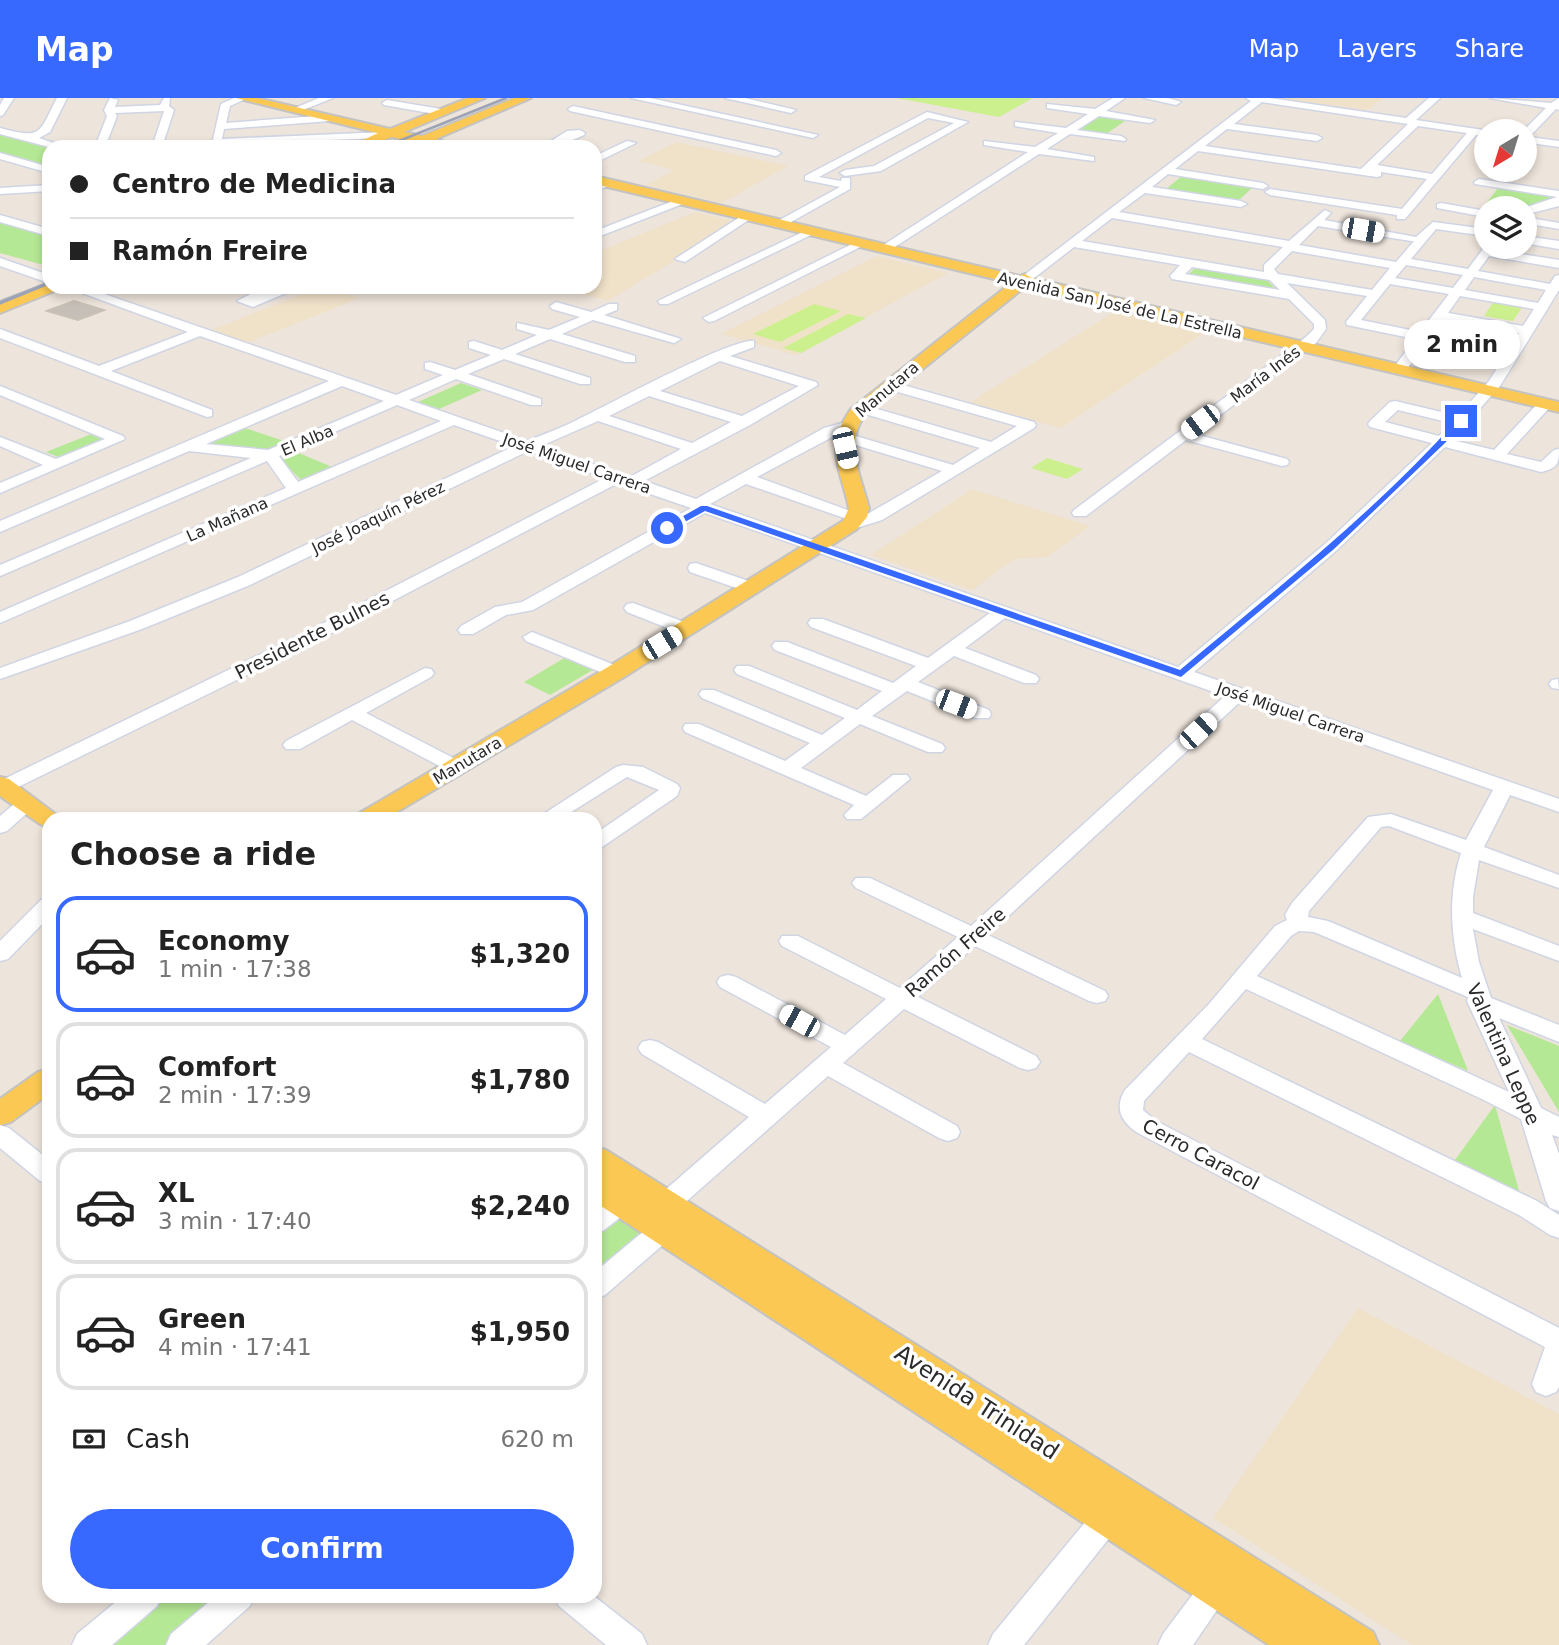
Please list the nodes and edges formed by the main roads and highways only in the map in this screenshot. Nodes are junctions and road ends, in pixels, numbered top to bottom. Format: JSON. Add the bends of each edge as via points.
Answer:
{"nodes":[{"id":1,"x":248,"y":98,"type":"edge"},
{"id":2,"x":479,"y":98,"type":"edge"},
{"id":3,"x":524,"y":98,"type":"edge"},
{"id":4,"x":388,"y":133,"type":"junction"},
{"id":5,"x":372,"y":140,"type":"edge"},
{"id":6,"x":423,"y":140,"type":"joint"},
{"id":7,"x":602,"y":185,"type":"edge"},
{"id":8,"x":681,"y":201,"type":"junction"},
{"id":9,"x":780,"y":224,"type":"junction"},
{"id":10,"x":885,"y":248,"type":"junction"},
{"id":11,"x":42,"y":275,"type":"edge"},
{"id":12,"x":1023,"y":281,"type":"junction"},
{"id":13,"x":11,"y":284,"type":"dead end"},
{"id":14,"x":42,"y":291,"type":"edge"},
{"id":15,"x":0,"y":308,"type":"edge"},
{"id":16,"x":1303,"y":346,"type":"joint"},
{"id":17,"x":1554,"y":405,"type":"edge"},
{"id":18,"x":2,"y":785,"type":"edge"},
{"id":19,"x":379,"y":812,"type":"edge"},
{"id":20,"x":42,"y":815,"type":"edge"},
{"id":21,"x":42,"y":1084,"type":"edge"},
{"id":22,"x":0,"y":1114,"type":"edge"},
{"id":23,"x":602,"y":1164,"type":"edge"},
{"id":24,"x":608,"y":1194,"type":"edge"},
{"id":25,"x":664,"y":1217,"type":"junction"},
{"id":26,"x":1216,"y":1588,"type":"joint"},
{"id":27,"x":1304,"y":1645,"type":"edge"},
{"id":28,"x":1359,"y":1645,"type":"edge"}],
"edges":[{"from":1,"to":4,"type":"main road"},
{"from":2,"to":4,"type":"main road"},
{"from":3,"to":6,"type":"main road"},
{"from":4,"to":5,"type":"main road"},
{"from":4,"to":6,"type":"main road"},
{"from":7,"to":8,"type":"main road","name":"Avenida San José de La Estrella"},
{"from":8,"to":9,"type":"main road","name":"Avenida San José de La Estrella"},
{"from":8,"to":9,"type":"main road","name":"Avenida San José de La Estrella"},
{"from":9,"to":10,"type":"main road","name":"Avenida San José de La Estrella"},
{"from":9,"to":10,"type":"main road","name":"Avenida San José de La Estrella"},
{"from":10,"to":12,"type":"main road","name":"Avenida San José de La Estrella"},
{"from":11,"to":13,"type":"main road"},
{"from":12,"to":16,"type":"main road","name":"Avenida San José de La Estrella"},
{"from":12,"to":19,"type":"main road","name":"Manutara","via":[[860,408],[845,432],[859,508],[854,521],[616,672]]},
{"from":14,"to":15,"type":"main road"},
{"from":16,"to":17,"type":"main road","name":"Avenida San José de La Estrella"},
{"from":18,"to":20,"type":"main road"},
{"from":21,"to":22,"type":"main road"},
{"from":23,"to":25,"type":"main road","name":"Avenida Trinidad"},
{"from":24,"to":25,"type":"main road","name":"Avenida Trinidad"},
{"from":25,"to":26,"type":"main road","name":"Avenida Trinidad"},
{"from":25,"to":28,"type":"main road","name":"Avenida Trinidad"},
{"from":26,"to":27,"type":"main road","name":"Avenida Trinidad"}]}
